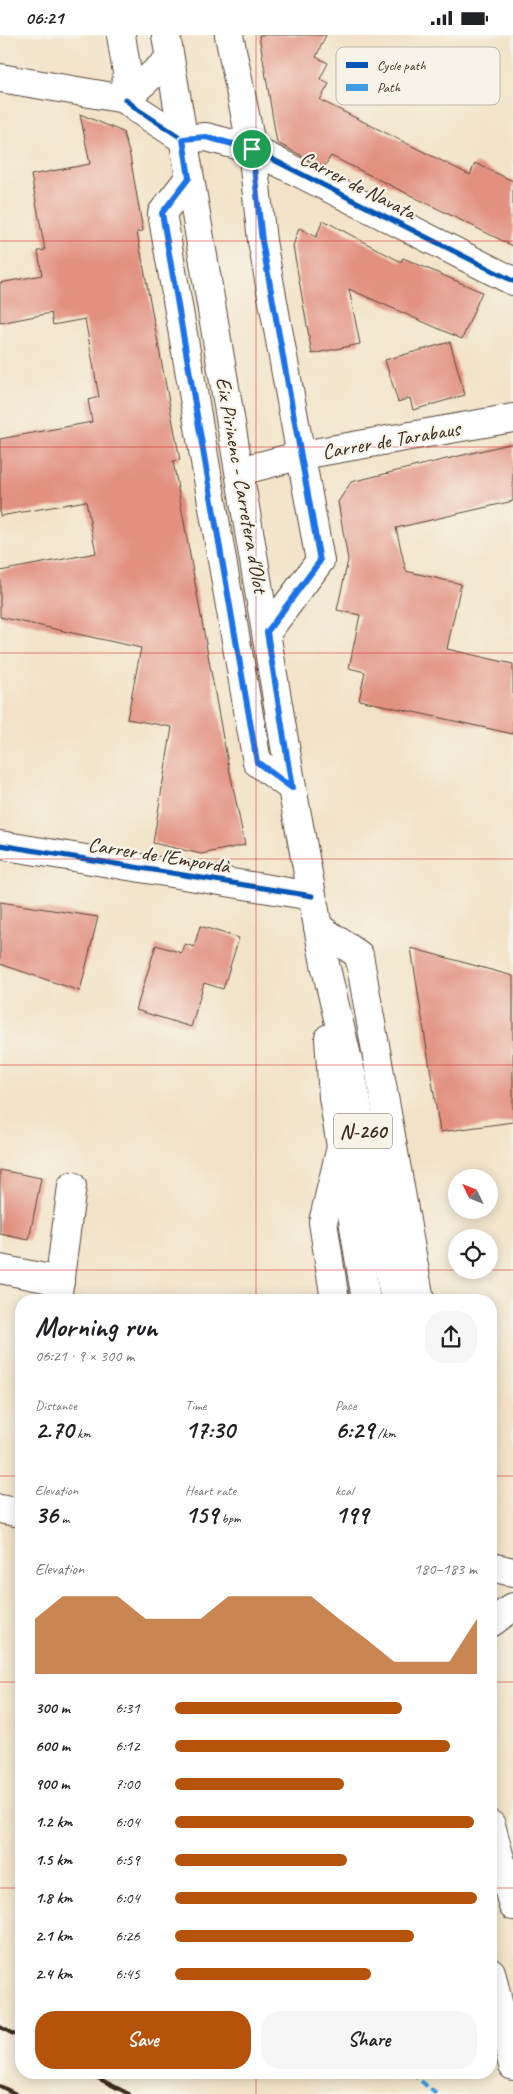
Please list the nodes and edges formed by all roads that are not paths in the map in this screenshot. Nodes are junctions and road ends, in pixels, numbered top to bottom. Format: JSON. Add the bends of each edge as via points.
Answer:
{"nodes":[{"id":1,"x":121,"y":35,"type":"edge"},
{"id":2,"x":229,"y":35,"type":"edge"},
{"id":3,"x":168,"y":47,"type":"edge"},
{"id":4,"x":0,"y":78,"type":"edge"},
{"id":5,"x":125,"y":99,"type":"junction"},
{"id":6,"x":183,"y":139,"type":"junction"},
{"id":7,"x":252,"y":149,"type":"junction"},
{"id":8,"x":189,"y":178,"type":"junction"},
{"id":9,"x":513,"y":281,"type":"edge"},
{"id":10,"x":513,"y":418,"type":"edge"},
{"id":11,"x":302,"y":455,"type":"junction"},
{"id":12,"x":240,"y":471,"type":"junction"},
{"id":13,"x":267,"y":632,"type":"junction"},
{"id":14,"x":292,"y":788,"type":"junction"},
{"id":15,"x":0,"y":845,"type":"edge"},
{"id":16,"x":312,"y":896,"type":"junction"},
{"id":17,"x":318,"y":927,"type":"junction"},
{"id":18,"x":325,"y":964,"type":"junction"},
{"id":19,"x":341,"y":1147,"type":"junction"},
{"id":20,"x":72,"y":1186,"type":"dead end"},
{"id":21,"x":0,"y":1269,"type":"edge"},
{"id":22,"x":59,"y":1291,"type":"edge"},
{"id":23,"x":334,"y":1294,"type":"edge"},
{"id":24,"x":365,"y":1294,"type":"edge"},
{"id":25,"x":395,"y":1294,"type":"edge"},
{"id":26,"x":419,"y":1294,"type":"edge"},
{"id":27,"x":0,"y":1509,"type":"edge"},
{"id":28,"x":15,"y":1512,"type":"edge"},
{"id":29,"x":497,"y":1568,"type":"edge"},
{"id":30,"x":513,"y":1572,"type":"edge"},
{"id":31,"x":513,"y":1607,"type":"edge"},
{"id":32,"x":497,"y":1619,"type":"edge"},
{"id":33,"x":497,"y":1847,"type":"edge"},
{"id":34,"x":513,"y":1906,"type":"edge"},
{"id":35,"x":497,"y":1998,"type":"edge"},
{"id":36,"x":513,"y":2066,"type":"edge"}],
"edges":[{"from":1,"to":5,"type":"street","via":[[127,73]]},
{"from":2,"to":7,"type":"street"},
{"from":3,"to":5,"type":"street"},
{"from":3,"to":6,"type":"street","name":"Eix Pirinenc - Carretera d'Olot","number":"N-260"},
{"from":4,"to":5,"type":"street"},
{"from":5,"to":6,"type":"street"},
{"from":6,"to":7,"type":"street","name":"Carrer de Navata","via":[[206,137]]},
{"from":6,"to":8,"type":"street","name":"Eix Pirinenc - Carretera d'Olot","number":"N-260"},
{"from":7,"to":9,"type":"street","name":"Carrer de Navata"},
{"from":7,"to":11,"type":"street","via":[[262,241]]},
{"from":8,"to":12,"type":"street","name":"Eix Pirinenc - Carretera d'Olot","number":"N-260"},
{"from":8,"to":14,"type":"street","via":[[162,213],[257,762]]},
{"from":10,"to":11,"type":"street","name":"Carrer de Tarabaus"},
{"from":11,"to":12,"type":"street","name":"Carrer de Tarabaus"},
{"from":11,"to":13,"type":"street","via":[[320,561]]},
{"from":12,"to":13,"type":"street","name":"Eix Pirinenc - Carretera d'Olot","number":"N-260"},
{"from":13,"to":14,"type":"street","name":"Eix Pirinenc - Carretera d'Olot","number":"N-260"},
{"from":14,"to":16,"type":"street","name":"Eix Pirinenc - Carretera d'Olot","number":"N-260"},
{"from":15,"to":16,"type":"street","name":"Carrer de l'Empordà"},
{"from":16,"to":17,"type":"street","name":"Eix Pirinenc - Carretera d'Olot","number":"N-260"},
{"from":17,"to":18,"type":"street","name":"Eix Pirinenc - Carretera d'Olot","number":"N-260"},
{"from":17,"to":26,"type":"street","via":[[359,955]]},
{"from":18,"to":19,"type":"street","name":"Eix Pirinenc - Carretera d'Olot","number":"N-260","via":[[333,1097]]},
{"from":18,"to":25,"type":"street","name":"Eix Pirinenc - Carretera d'Olot","number":"N-260","via":[[351,1073]]},
{"from":19,"to":23,"type":"street","via":[[323,1222]]},
{"from":19,"to":24,"type":"street","name":"Eix Pirinenc - Carretera d'Olot","number":"N-260"},
{"from":20,"to":22,"type":"street"},
{"from":21,"to":22,"type":"street"},
{"from":27,"to":28,"type":"street"},
{"from":29,"to":30,"type":"street"},
{"from":31,"to":32,"type":"street"},
{"from":33,"to":34,"type":"street"},
{"from":35,"to":36,"type":"street"}]}
